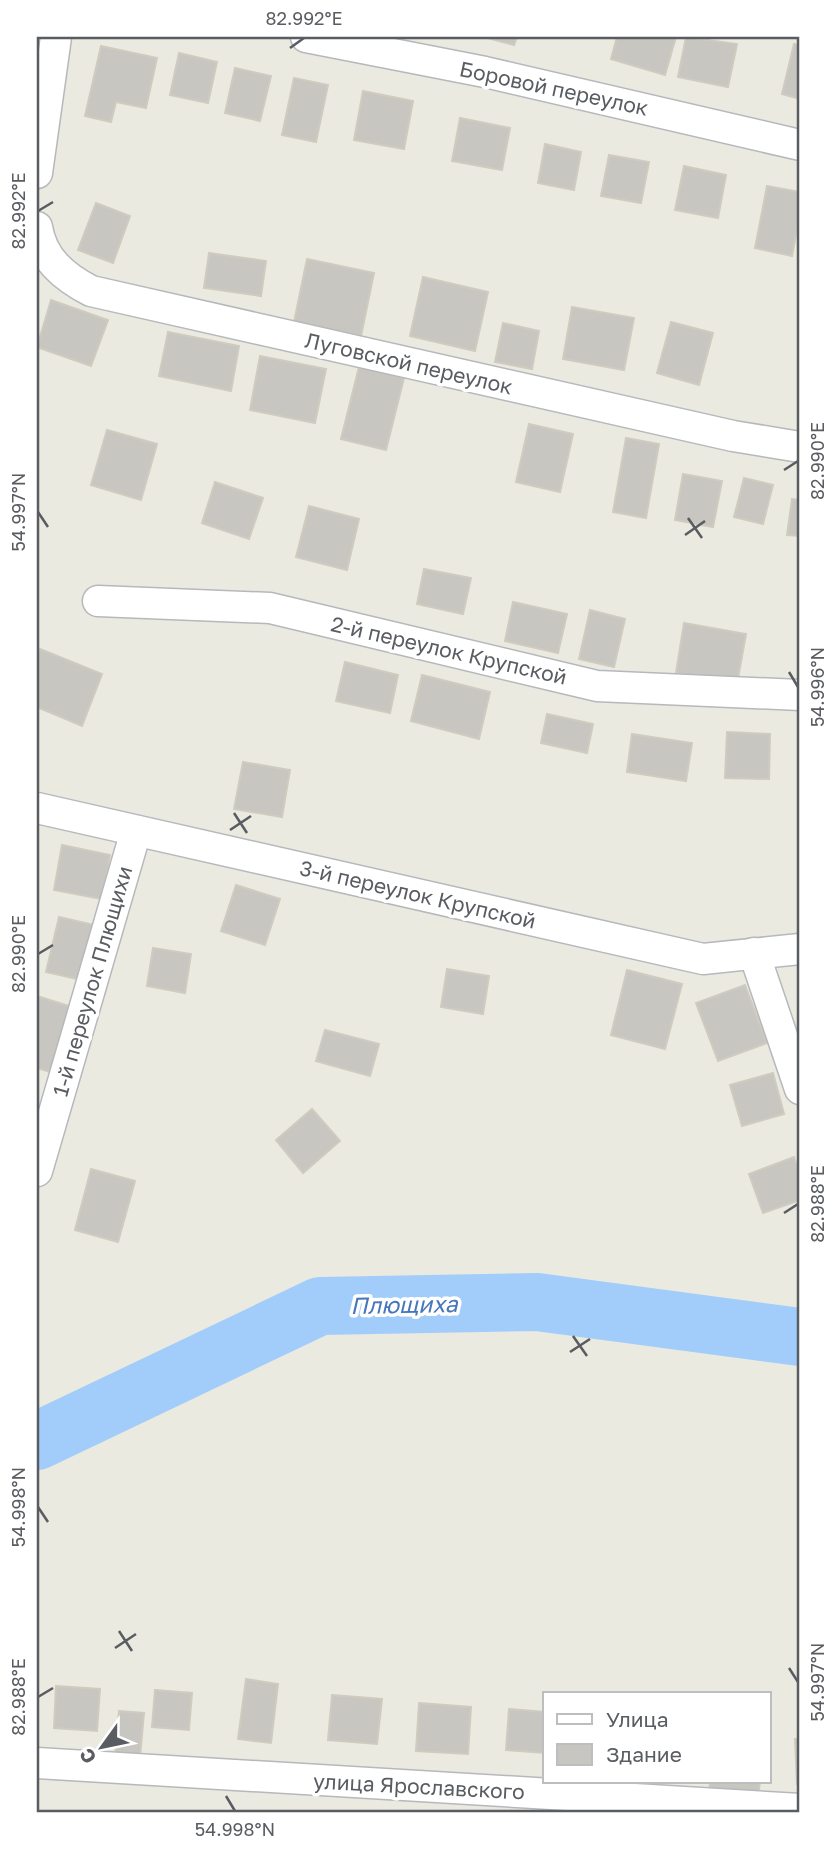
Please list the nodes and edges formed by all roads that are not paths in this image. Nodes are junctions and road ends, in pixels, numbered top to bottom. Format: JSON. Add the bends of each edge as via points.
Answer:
{"nodes":[{"id":1,"x":55,"y":37,"type":"edge"},
{"id":2,"x":306,"y":37,"type":"edge"},
{"id":3,"x":800,"y":145,"type":"edge"},
{"id":4,"x":37,"y":173,"type":"edge"},
{"id":5,"x":38,"y":234,"type":"edge"},
{"id":6,"x":800,"y":447,"type":"edge"},
{"id":7,"x":98,"y":601,"type":"dead end"},
{"id":8,"x":800,"y":695,"type":"edge"},
{"id":9,"x":37,"y":808,"type":"edge"},
{"id":10,"x":136,"y":831,"type":"junction"},
{"id":11,"x":800,"y":949,"type":"edge"},
{"id":12,"x":754,"y":953,"type":"junction"},
{"id":13,"x":800,"y":1089,"type":"edge"},
{"id":14,"x":37,"y":1171,"type":"edge"},
{"id":15,"x":37,"y":1763,"type":"edge"},
{"id":16,"x":800,"y":1810,"type":"edge"}],
"edges":[{"from":1,"to":4,"type":"street"},
{"from":2,"to":3,"type":"street","name":"Боровой переулок","via":[[499,75]]},
{"from":5,"to":6,"type":"street","name":"Луговской переулок","via":[[59,270],[91,291],[733,436]]},
{"from":7,"to":8,"type":"street","name":"2-й переулок Крупской","via":[[270,607],[597,686]]},
{"from":9,"to":10,"type":"street","name":"3-й переулок Крупской"},
{"from":10,"to":12,"type":"street","name":"3-й переулок Крупской","via":[[704,959]]},
{"from":10,"to":14,"type":"street","name":"1-й переулок Плющихи"},
{"from":11,"to":12,"type":"street","name":"3-й переулок Крупской"},
{"from":12,"to":13,"type":"street"},
{"from":15,"to":16,"type":"street","name":"улица Ярославского"}]}
